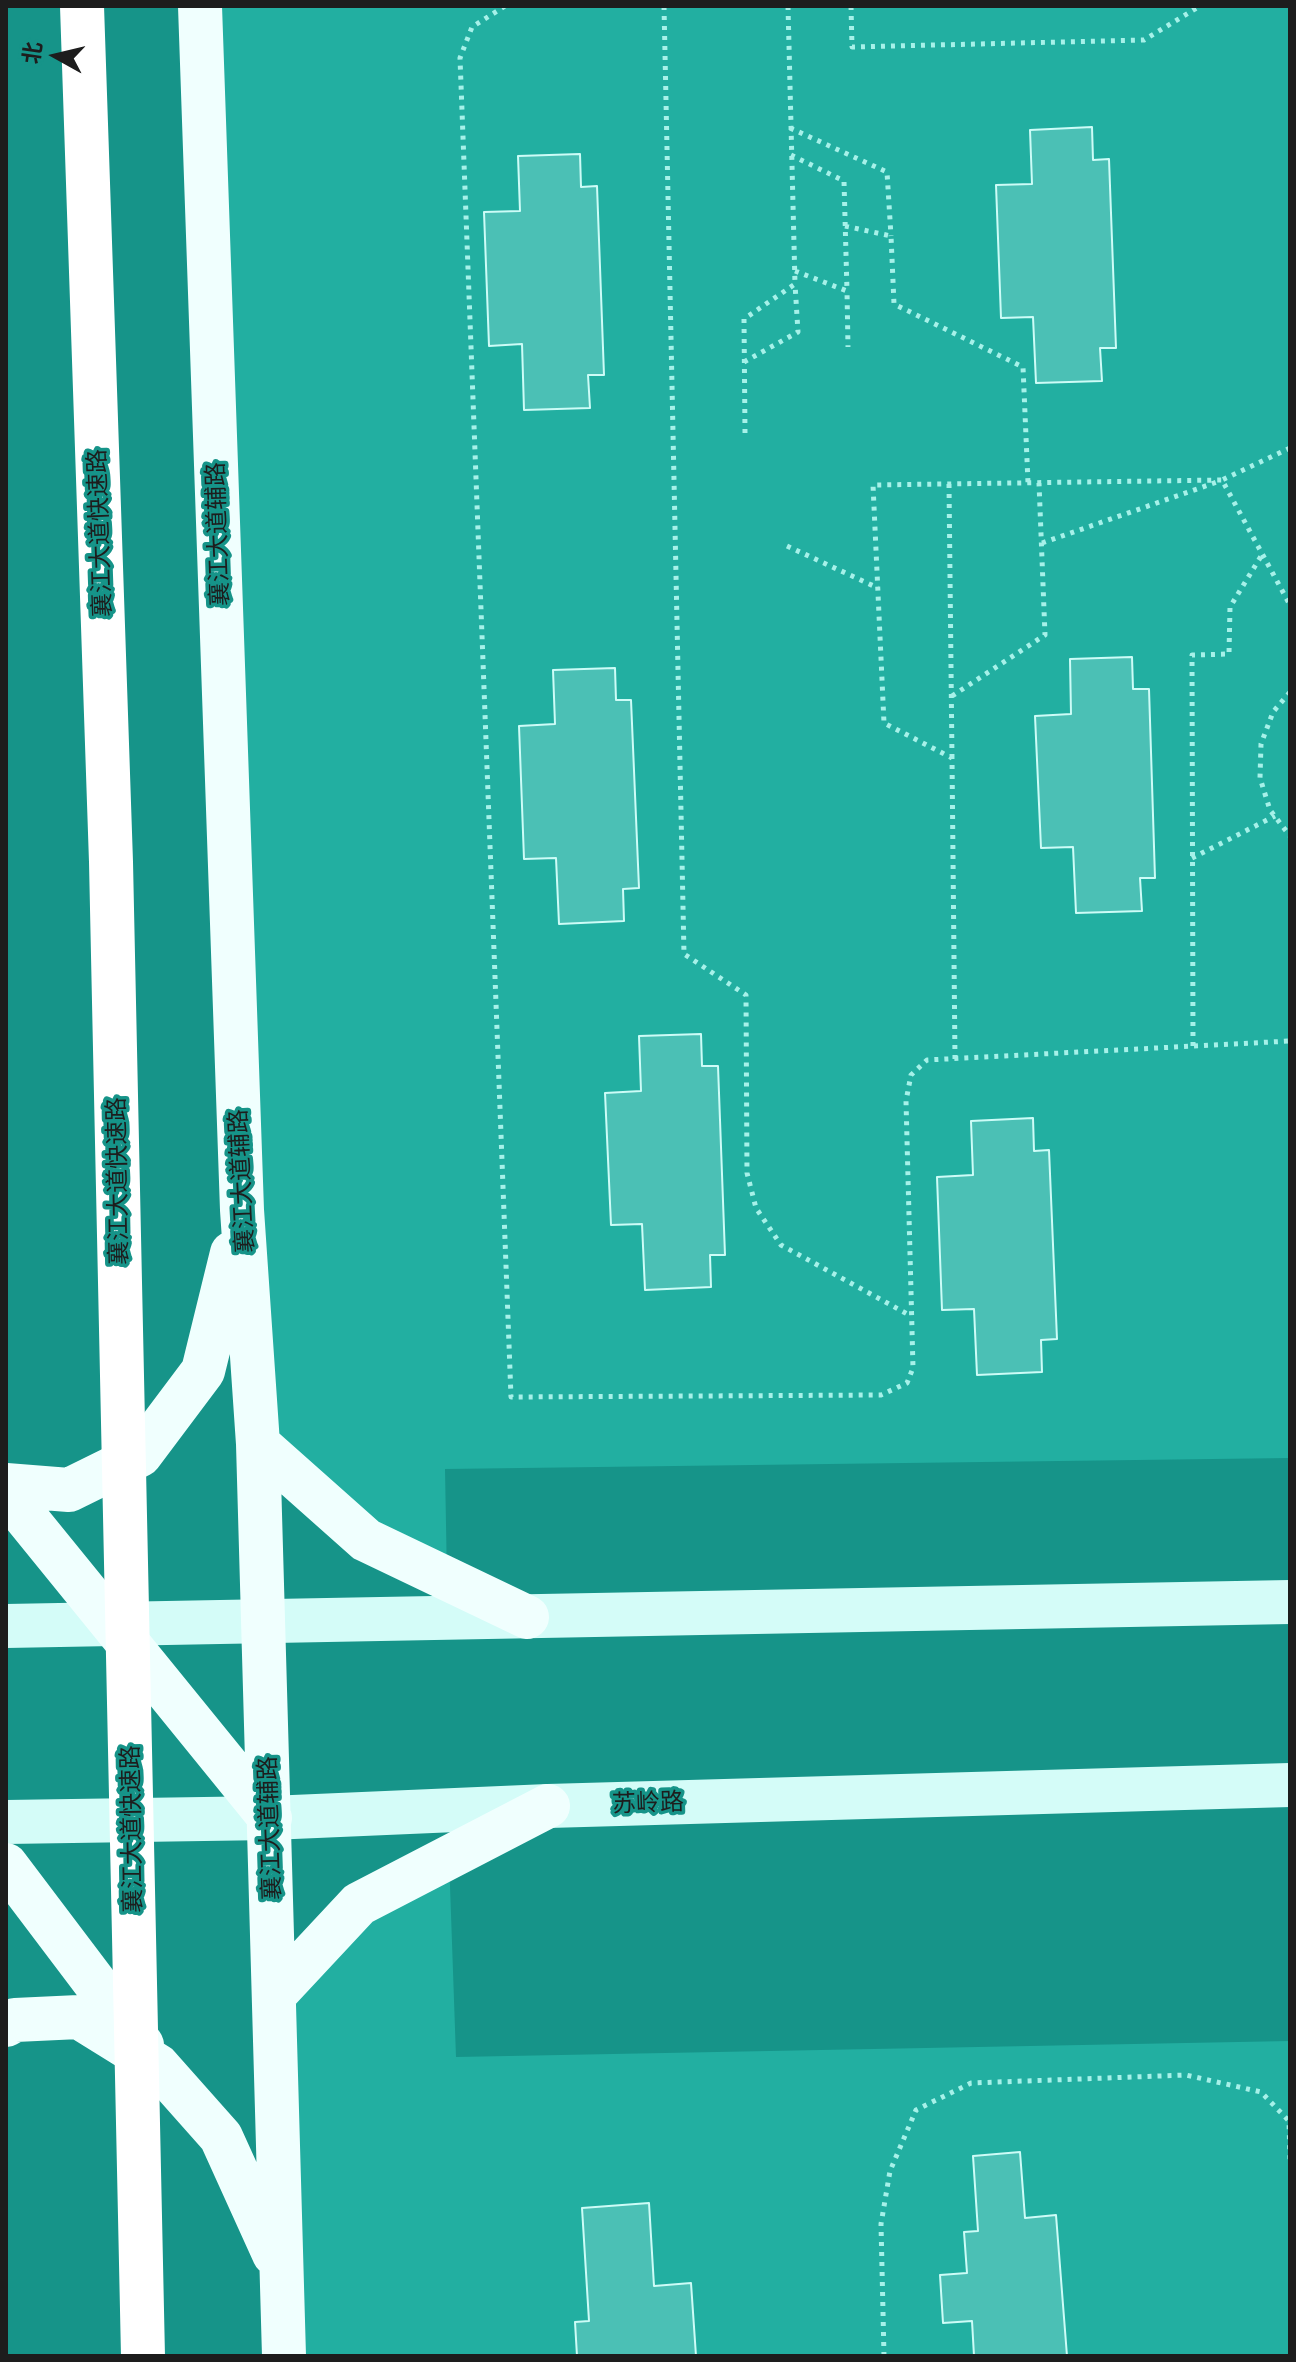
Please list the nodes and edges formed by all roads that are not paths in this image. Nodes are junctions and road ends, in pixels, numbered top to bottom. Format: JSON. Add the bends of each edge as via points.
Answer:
{"nodes":[{"id":1,"x":82,"y":6,"type":"edge"},
{"id":2,"x":200,"y":6,"type":"edge"},
{"id":3,"x":242,"y":1210,"type":"junction"},
{"id":4,"x":258,"y":1444,"type":"junction"},
{"id":5,"x":6,"y":1485,"type":"edge"},
{"id":6,"x":6,"y":1493,"type":"edge"},
{"id":7,"x":1290,"y":1602,"type":"edge"},
{"id":8,"x":527,"y":1617,"type":"junction"},
{"id":9,"x":264,"y":1620,"type":"junction"},
{"id":10,"x":112,"y":1624,"type":"junction"},
{"id":11,"x":6,"y":1626,"type":"edge"},
{"id":12,"x":1290,"y":1785,"type":"edge"},
{"id":13,"x":548,"y":1806,"type":"junction"},
{"id":14,"x":270,"y":1818,"type":"junction"},
{"id":15,"x":6,"y":1822,"type":"edge"},
{"id":16,"x":6,"y":1865,"type":"edge"},
{"id":17,"x":275,"y":1994,"type":"junction"},
{"id":18,"x":6,"y":2025,"type":"edge"},
{"id":19,"x":158,"y":2066,"type":"junction"},
{"id":20,"x":283,"y":2274,"type":"junction"},
{"id":21,"x":143,"y":2356,"type":"edge"},
{"id":22,"x":284,"y":2356,"type":"edge"}],
"edges":[{"from":1,"to":21,"type":"highway","name":"襄江大道快速路","via":[[111,862]]},
{"from":2,"to":3,"type":"main road","name":"襄江大道辅路"},
{"from":3,"to":4,"type":"main road","name":"襄江大道辅路"},
{"from":3,"to":5,"type":"main road","via":[[203,1371],[140,1455],[69,1490]]},
{"from":4,"to":8,"type":"main road","via":[[366,1540]]},
{"from":4,"to":9,"type":"main road","name":"襄江大道辅路"},
{"from":6,"to":10,"type":"main road"},
{"from":7,"to":8,"type":"main road"},
{"from":8,"to":9,"type":"main road"},
{"from":9,"to":10,"type":"main road"},
{"from":9,"to":14,"type":"main road","name":"襄江大道辅路"},
{"from":10,"to":11,"type":"main road"},
{"from":10,"to":14,"type":"main road"},
{"from":12,"to":13,"type":"main road","name":"苏岭路"},
{"from":13,"to":14,"type":"main road","name":"苏岭路"},
{"from":13,"to":17,"type":"main road","via":[[359,1904]]},
{"from":14,"to":15,"type":"main road","name":"苏岭路"},
{"from":14,"to":17,"type":"main road","name":"襄江大道辅路"},
{"from":16,"to":19,"type":"main road"},
{"from":17,"to":20,"type":"main road","name":"襄江大道辅路"},
{"from":18,"to":19,"type":"main road","via":[[79,2017]]},
{"from":19,"to":20,"type":"main road","via":[[221,2137]]},
{"from":20,"to":22,"type":"main road","name":"襄江大道辅路"}]}
